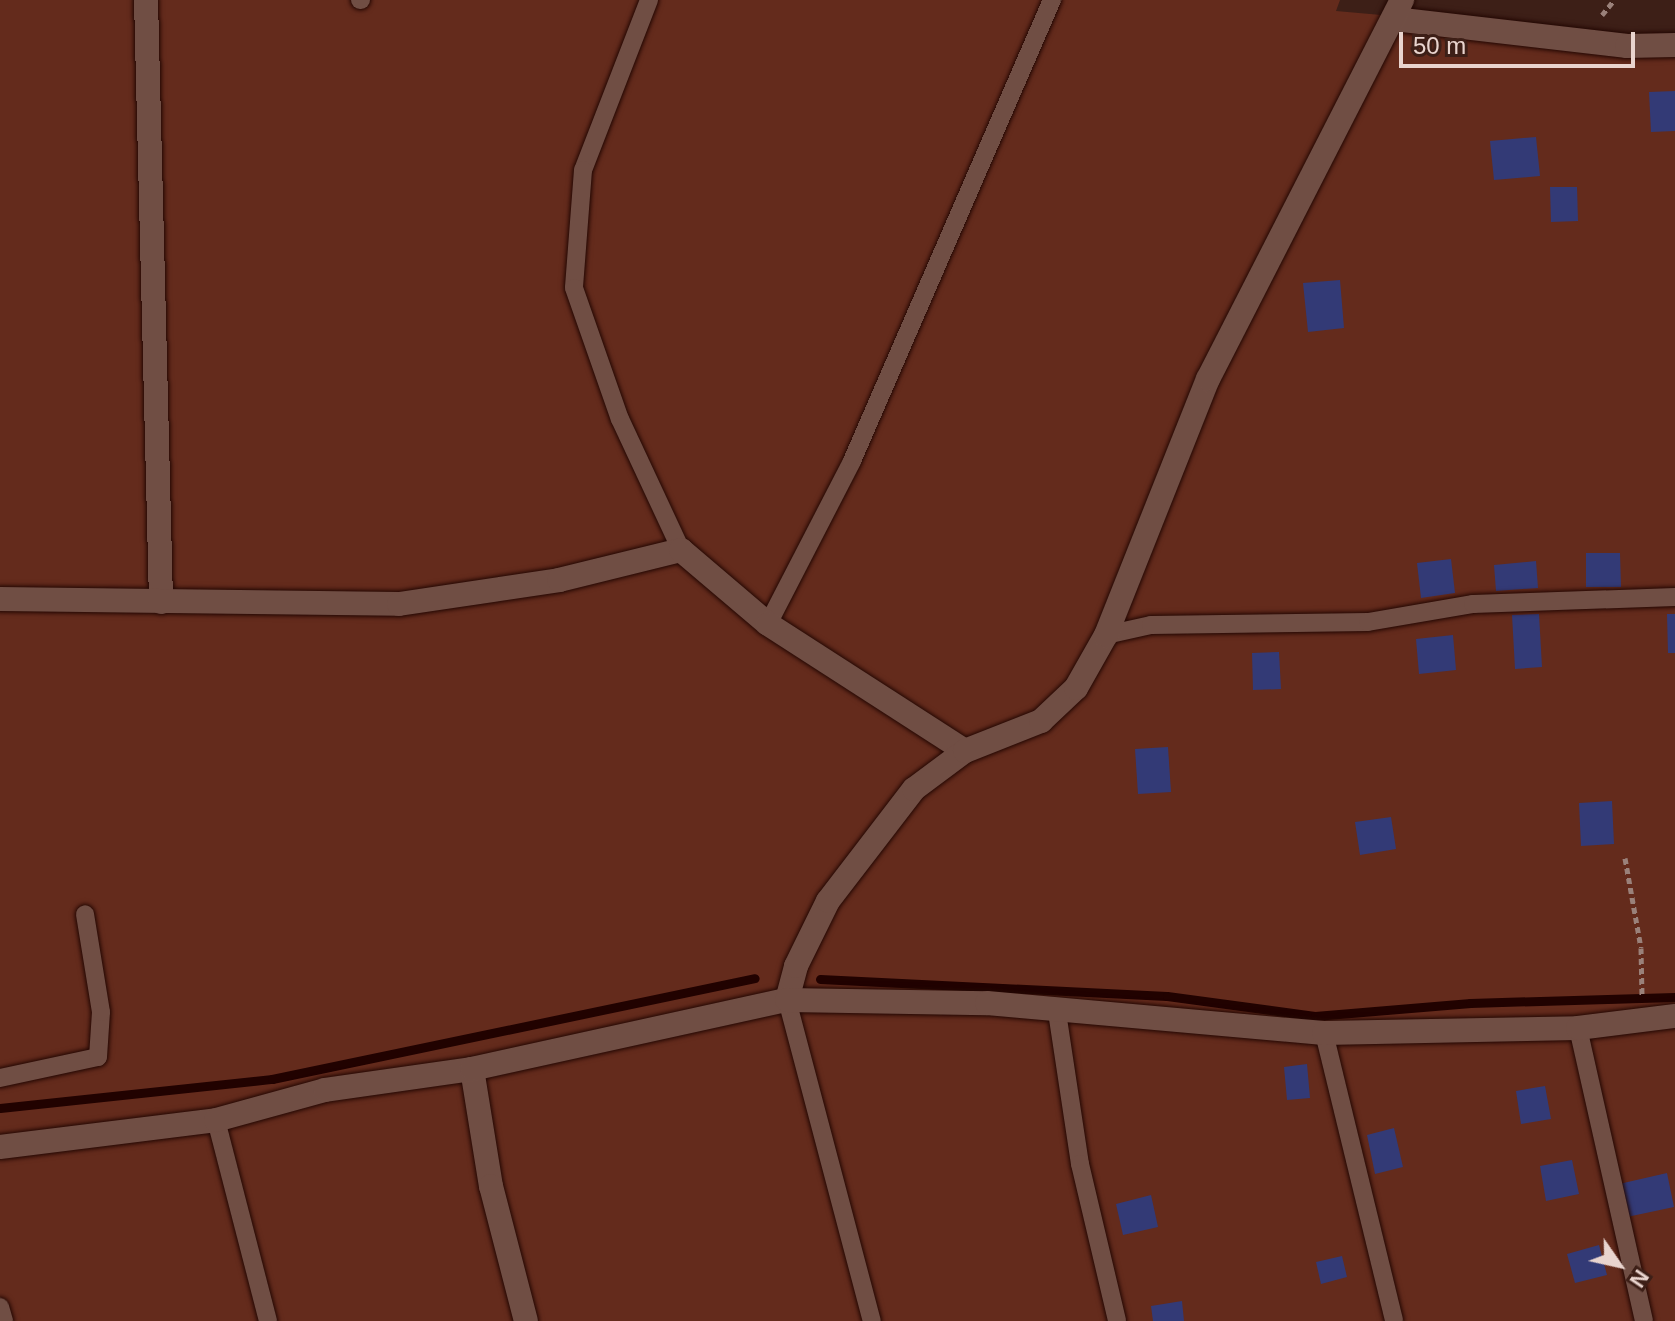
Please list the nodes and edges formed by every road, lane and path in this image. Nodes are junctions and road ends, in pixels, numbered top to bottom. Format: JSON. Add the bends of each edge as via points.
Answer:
{"nodes":[{"id":1,"x":146,"y":0,"type":"edge"},
{"id":2,"x":649,"y":0,"type":"edge"},
{"id":3,"x":1052,"y":0,"type":"edge"},
{"id":4,"x":1398,"y":10,"type":"edge"},
{"id":5,"x":1675,"y":45,"type":"edge"},
{"id":6,"x":681,"y":550,"type":"junction"},
{"id":7,"x":1675,"y":597,"type":"edge"},
{"id":8,"x":0,"y":599,"type":"edge"},
{"id":9,"x":161,"y":602,"type":"junction"},
{"id":10,"x":768,"y":624,"type":"junction"},
{"id":11,"x":1106,"y":635,"type":"junction"},
{"id":12,"x":965,"y":751,"type":"junction"},
{"id":13,"x":1625,"y":858,"type":"dead end"},
{"id":14,"x":85,"y":914,"type":"dead end"},
{"id":15,"x":1642,"y":987,"type":"dead end"},
{"id":16,"x":787,"y":1000,"type":"junction"},
{"id":17,"x":1057,"y":1012,"type":"junction"},
{"id":18,"x":1675,"y":1016,"type":"edge"},
{"id":19,"x":1578,"y":1028,"type":"junction"},
{"id":20,"x":1324,"y":1033,"type":"junction"},
{"id":21,"x":472,"y":1069,"type":"junction"},
{"id":22,"x":0,"y":1078,"type":"edge"},
{"id":23,"x":216,"y":1120,"type":"junction"},
{"id":24,"x":0,"y":1147,"type":"edge"},
{"id":25,"x":0,"y":1307,"type":"edge"},
{"id":26,"x":4,"y":1321,"type":"edge"},
{"id":27,"x":268,"y":1321,"type":"edge"},
{"id":28,"x":526,"y":1321,"type":"edge"},
{"id":29,"x":872,"y":1321,"type":"edge"},
{"id":30,"x":1117,"y":1321,"type":"edge"},
{"id":31,"x":1394,"y":1321,"type":"edge"},
{"id":32,"x":1644,"y":1321,"type":"edge"}],
"edges":[{"from":1,"to":9,"type":"street"},
{"from":2,"to":6,"type":"lane","via":[[583,170],[574,288],[620,419]]},
{"from":3,"to":10,"type":"lane","via":[[852,461]]},
{"from":4,"to":5,"type":"street","via":[[1627,46]]},
{"from":4,"to":11,"type":"street","via":[[1208,379]]},
{"from":6,"to":9,"type":"street","via":[[559,580],[399,604]]},
{"from":6,"to":10,"type":"street"},
{"from":7,"to":11,"type":"lane","via":[[1473,604],[1368,622],[1151,625]]},
{"from":8,"to":9,"type":"street"},
{"from":10,"to":12,"type":"street","via":[[853,684]]},
{"from":11,"to":12,"type":"street","via":[[1076,688],[1041,721]]},
{"from":12,"to":16,"type":"street","via":[[914,789],[828,901],[796,966]]},
{"from":13,"to":15,"type":"path"},
{"from":14,"to":22,"type":"lane","via":[[101,1012],[98,1057]]},
{"from":16,"to":17,"type":"street","via":[[987,1003]]},
{"from":16,"to":21,"type":"street"},
{"from":16,"to":29,"type":"lane"},
{"from":17,"to":20,"type":"street"},
{"from":17,"to":30,"type":"lane","via":[[1080,1164]]},
{"from":18,"to":19,"type":"street"},
{"from":19,"to":20,"type":"street"},
{"from":19,"to":32,"type":"lane"},
{"from":20,"to":31,"type":"lane"},
{"from":21,"to":23,"type":"street","via":[[325,1090]]},
{"from":21,"to":28,"type":"street","via":[[491,1186]]},
{"from":23,"to":24,"type":"street"},
{"from":23,"to":27,"type":"lane"},
{"from":25,"to":26,"type":"lane"}]}
